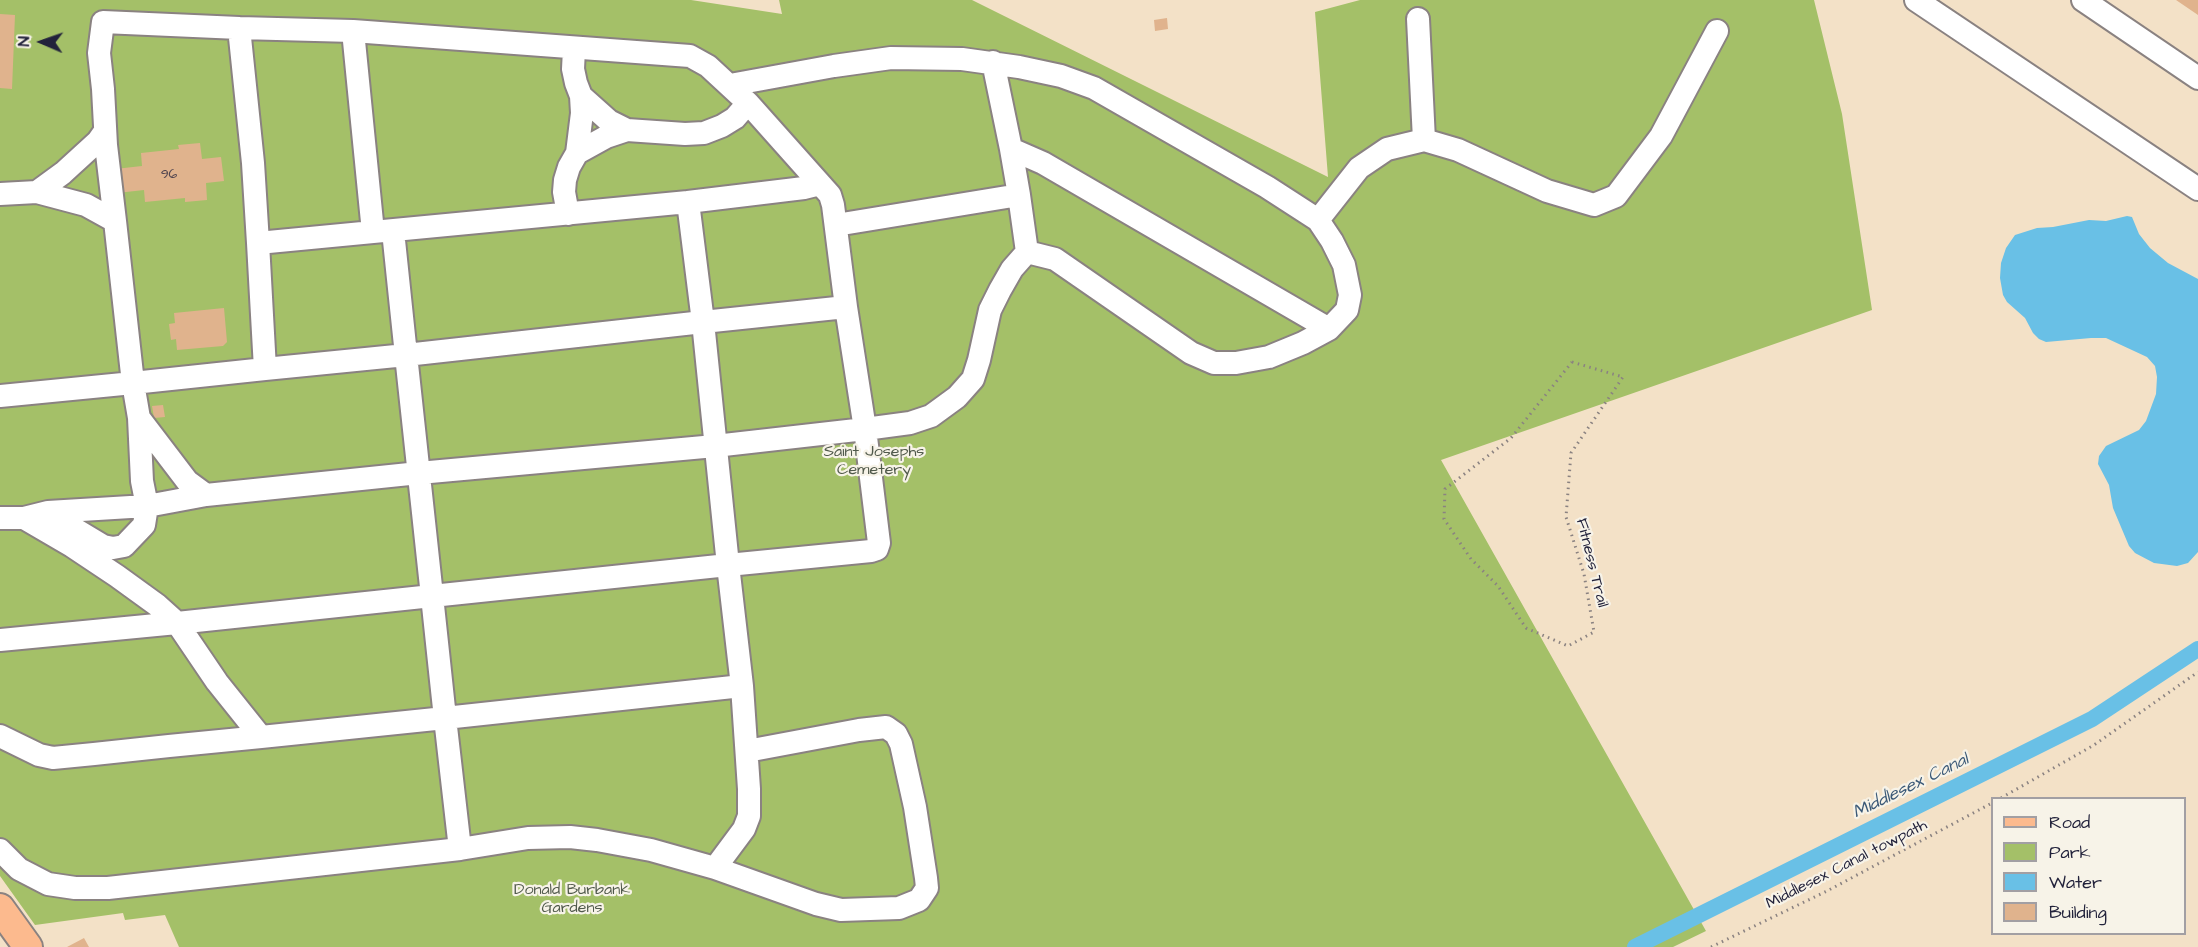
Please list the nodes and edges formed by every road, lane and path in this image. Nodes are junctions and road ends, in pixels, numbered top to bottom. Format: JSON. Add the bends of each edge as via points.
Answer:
{"nodes":[{"id":1,"x":1916,"y":0,"type":"edge"},
{"id":2,"x":2083,"y":0,"type":"edge"},
{"id":3,"x":1418,"y":19,"type":"dead end"},
{"id":4,"x":239,"y":28,"type":"junction"},
{"id":5,"x":353,"y":30,"type":"junction"},
{"id":6,"x":1717,"y":31,"type":"dead end"},
{"id":7,"x":574,"y":49,"type":"junction"},
{"id":8,"x":993,"y":63,"type":"junction"},
{"id":9,"x":2198,"y":78,"type":"edge"},
{"id":10,"x":730,"y":85,"type":"junction"},
{"id":11,"x":581,"y":96,"type":"junction"},
{"id":12,"x":748,"y":103,"type":"junction"},
{"id":13,"x":627,"y":130,"type":"junction"},
{"id":14,"x":105,"y":131,"type":"junction"},
{"id":15,"x":1424,"y":140,"type":"junction"},
{"id":16,"x":1011,"y":148,"type":"junction"},
{"id":17,"x":577,"y":153,"type":"junction"},
{"id":18,"x":820,"y":184,"type":"junction"},
{"id":19,"x":2198,"y":189,"type":"edge"},
{"id":20,"x":37,"y":192,"type":"junction"},
{"id":21,"x":0,"y":194,"type":"edge"},
{"id":22,"x":1019,"y":195,"type":"junction"},
{"id":23,"x":688,"y":202,"type":"junction"},
{"id":24,"x":568,"y":214,"type":"junction"},
{"id":25,"x":1318,"y":220,"type":"junction"},
{"id":26,"x":115,"y":221,"type":"junction"},
{"id":27,"x":836,"y":225,"type":"junction"},
{"id":28,"x":383,"y":231,"type":"junction"},
{"id":29,"x":258,"y":243,"type":"junction"},
{"id":30,"x":1027,"y":252,"type":"junction"},
{"id":31,"x":846,"y":307,"type":"junction"},
{"id":32,"x":702,"y":322,"type":"junction"},
{"id":33,"x":1329,"y":329,"type":"junction"},
{"id":34,"x":406,"y":355,"type":"junction"},
{"id":35,"x":265,"y":369,"type":"junction"},
{"id":36,"x":133,"y":383,"type":"junction"},
{"id":37,"x":0,"y":396,"type":"edge"},
{"id":38,"x":139,"y":418,"type":"junction"},
{"id":39,"x":865,"y":429,"type":"junction"},
{"id":40,"x":715,"y":446,"type":"junction"},
{"id":41,"x":419,"y":473,"type":"junction"},
{"id":42,"x":206,"y":495,"type":"junction"},
{"id":43,"x":147,"y":506,"type":"junction"},
{"id":44,"x":0,"y":518,"type":"edge"},
{"id":45,"x":24,"y":519,"type":"junction"},
{"id":46,"x":728,"y":565,"type":"junction"},
{"id":47,"x":1498,"y":586,"type":"joint"},
{"id":48,"x":432,"y":596,"type":"junction"},
{"id":49,"x":177,"y":623,"type":"junction"},
{"id":50,"x":0,"y":640,"type":"edge"},
{"id":51,"x":2198,"y":672,"type":"edge"},
{"id":52,"x":742,"y":686,"type":"junction"},
{"id":53,"x":445,"y":718,"type":"junction"},
{"id":54,"x":0,"y":736,"type":"edge"},
{"id":55,"x":261,"y":737,"type":"junction"},
{"id":56,"x":747,"y":751,"type":"junction"},
{"id":57,"x":2003,"y":797,"type":"edge"},
{"id":58,"x":1991,"y":804,"type":"edge"},
{"id":59,"x":460,"y":849,"type":"junction"},
{"id":60,"x":0,"y":850,"type":"edge"},
{"id":61,"x":715,"y":868,"type":"junction"},
{"id":62,"x":0,"y":908,"type":"edge"},
{"id":63,"x":28,"y":947,"type":"edge"},
{"id":64,"x":1711,"y":947,"type":"edge"}],
"edges":[{"from":1,"to":19,"type":"lane"},
{"from":2,"to":9,"type":"lane"},
{"from":3,"to":15,"type":"lane"},
{"from":4,"to":5,"type":"lane"},
{"from":4,"to":14,"type":"lane","via":[[103,22],[99,52]]},
{"from":4,"to":29,"type":"lane"},
{"from":5,"to":7,"type":"lane"},
{"from":5,"to":28,"type":"lane"},
{"from":6,"to":15,"type":"lane","via":[[1661,136],[1616,196],[1594,205],[1547,191],[1458,150]]},
{"from":7,"to":10,"type":"lane","via":[[690,56]]},
{"from":7,"to":11,"type":"lane","via":[[576,83]]},
{"from":8,"to":10,"type":"lane","via":[[891,58]]},
{"from":8,"to":16,"type":"lane"},
{"from":8,"to":25,"type":"lane","via":[[1060,76],[1094,88]]},
{"from":10,"to":12,"type":"lane"},
{"from":11,"to":13,"type":"lane"},
{"from":11,"to":17,"type":"lane"},
{"from":12,"to":13,"type":"lane","via":[[735,118],[704,133]]},
{"from":12,"to":18,"type":"lane"},
{"from":13,"to":17,"type":"lane"},
{"from":14,"to":20,"type":"lane","via":[[63,173]]},
{"from":14,"to":26,"type":"lane"},
{"from":15,"to":25,"type":"lane","via":[[1387,149],[1359,168]]},
{"from":16,"to":22,"type":"lane"},
{"from":16,"to":33,"type":"lane"},
{"from":17,"to":24,"type":"lane","via":[[565,180]]},
{"from":18,"to":23,"type":"lane"},
{"from":18,"to":27,"type":"lane","via":[[830,195]]},
{"from":20,"to":21,"type":"lane"},
{"from":20,"to":26,"type":"lane","via":[[86,205]]},
{"from":22,"to":27,"type":"lane"},
{"from":22,"to":30,"type":"lane"},
{"from":23,"to":24,"type":"lane"},
{"from":23,"to":32,"type":"lane"},
{"from":24,"to":28,"type":"lane"},
{"from":25,"to":33,"type":"lane","via":[[1344,265],[1350,295],[1347,310]]},
{"from":26,"to":36,"type":"lane"},
{"from":27,"to":31,"type":"lane"},
{"from":28,"to":29,"type":"lane"},
{"from":28,"to":34,"type":"lane"},
{"from":29,"to":35,"type":"lane"},
{"from":30,"to":33,"type":"lane","via":[[1055,260],[1191,353],[1214,363],[1269,357]]},
{"from":30,"to":39,"type":"lane","via":[[1012,269],[990,310],[973,379],[957,397],[931,416]]},
{"from":31,"to":32,"type":"lane"},
{"from":31,"to":39,"type":"lane"},
{"from":32,"to":34,"type":"lane"},
{"from":32,"to":40,"type":"lane"},
{"from":34,"to":35,"type":"lane"},
{"from":34,"to":41,"type":"lane"},
{"from":35,"to":36,"type":"lane"},
{"from":36,"to":37,"type":"lane"},
{"from":36,"to":38,"type":"lane"},
{"from":38,"to":42,"type":"lane","via":[[187,481]]},
{"from":38,"to":43,"type":"lane"},
{"from":39,"to":40,"type":"lane"},
{"from":39,"to":46,"type":"lane","via":[[879,543],[876,549]]},
{"from":40,"to":41,"type":"lane"},
{"from":40,"to":46,"type":"lane"},
{"from":41,"to":42,"type":"lane"},
{"from":41,"to":48,"type":"lane"},
{"from":42,"to":43,"type":"lane"},
{"from":43,"to":45,"type":"lane","via":[[48,512]]},
{"from":43,"to":45,"type":"lane","via":[[144,525],[124,546],[113,549],[68,525]]},
{"from":44,"to":45,"type":"lane"},
{"from":45,"to":49,"type":"lane","via":[[117,576]]},
{"from":46,"to":48,"type":"lane"},
{"from":46,"to":52,"type":"lane"},
{"from":47,"to":47,"type":"path","name":"Fitness Trail","via":[[1470,559],[1444,519],[1445,489],[1511,438],[1572,362],[1623,377],[1571,453],[1566,517],[1584,574],[1594,632],[1569,646],[1526,628]]},
{"from":48,"to":49,"type":"lane"},
{"from":48,"to":53,"type":"lane"},
{"from":49,"to":50,"type":"lane"},
{"from":49,"to":55,"type":"lane"},
{"from":51,"to":57,"type":"path","via":[[2094,746]]},
{"from":52,"to":53,"type":"lane"},
{"from":52,"to":56,"type":"lane"},
{"from":53,"to":55,"type":"lane"},
{"from":53,"to":59,"type":"lane"},
{"from":54,"to":55,"type":"lane","via":[[53,758]]},
{"from":56,"to":61,"type":"lane","via":[[749,816]]},
{"from":56,"to":61,"type":"lane","via":[[859,730],[886,727],[896,734],[902,744],[915,807],[927,888],[919,900],[899,908],[841,910]]},
{"from":58,"to":64,"type":"path","name":"Middlesex Canal towpath","via":[[1827,891]]},
{"from":59,"to":60,"type":"lane","via":[[108,888],[48,884],[19,868]]},
{"from":59,"to":61,"type":"lane","via":[[528,838],[570,837],[651,850]]},
{"from":62,"to":63,"type":"main road"}]}
